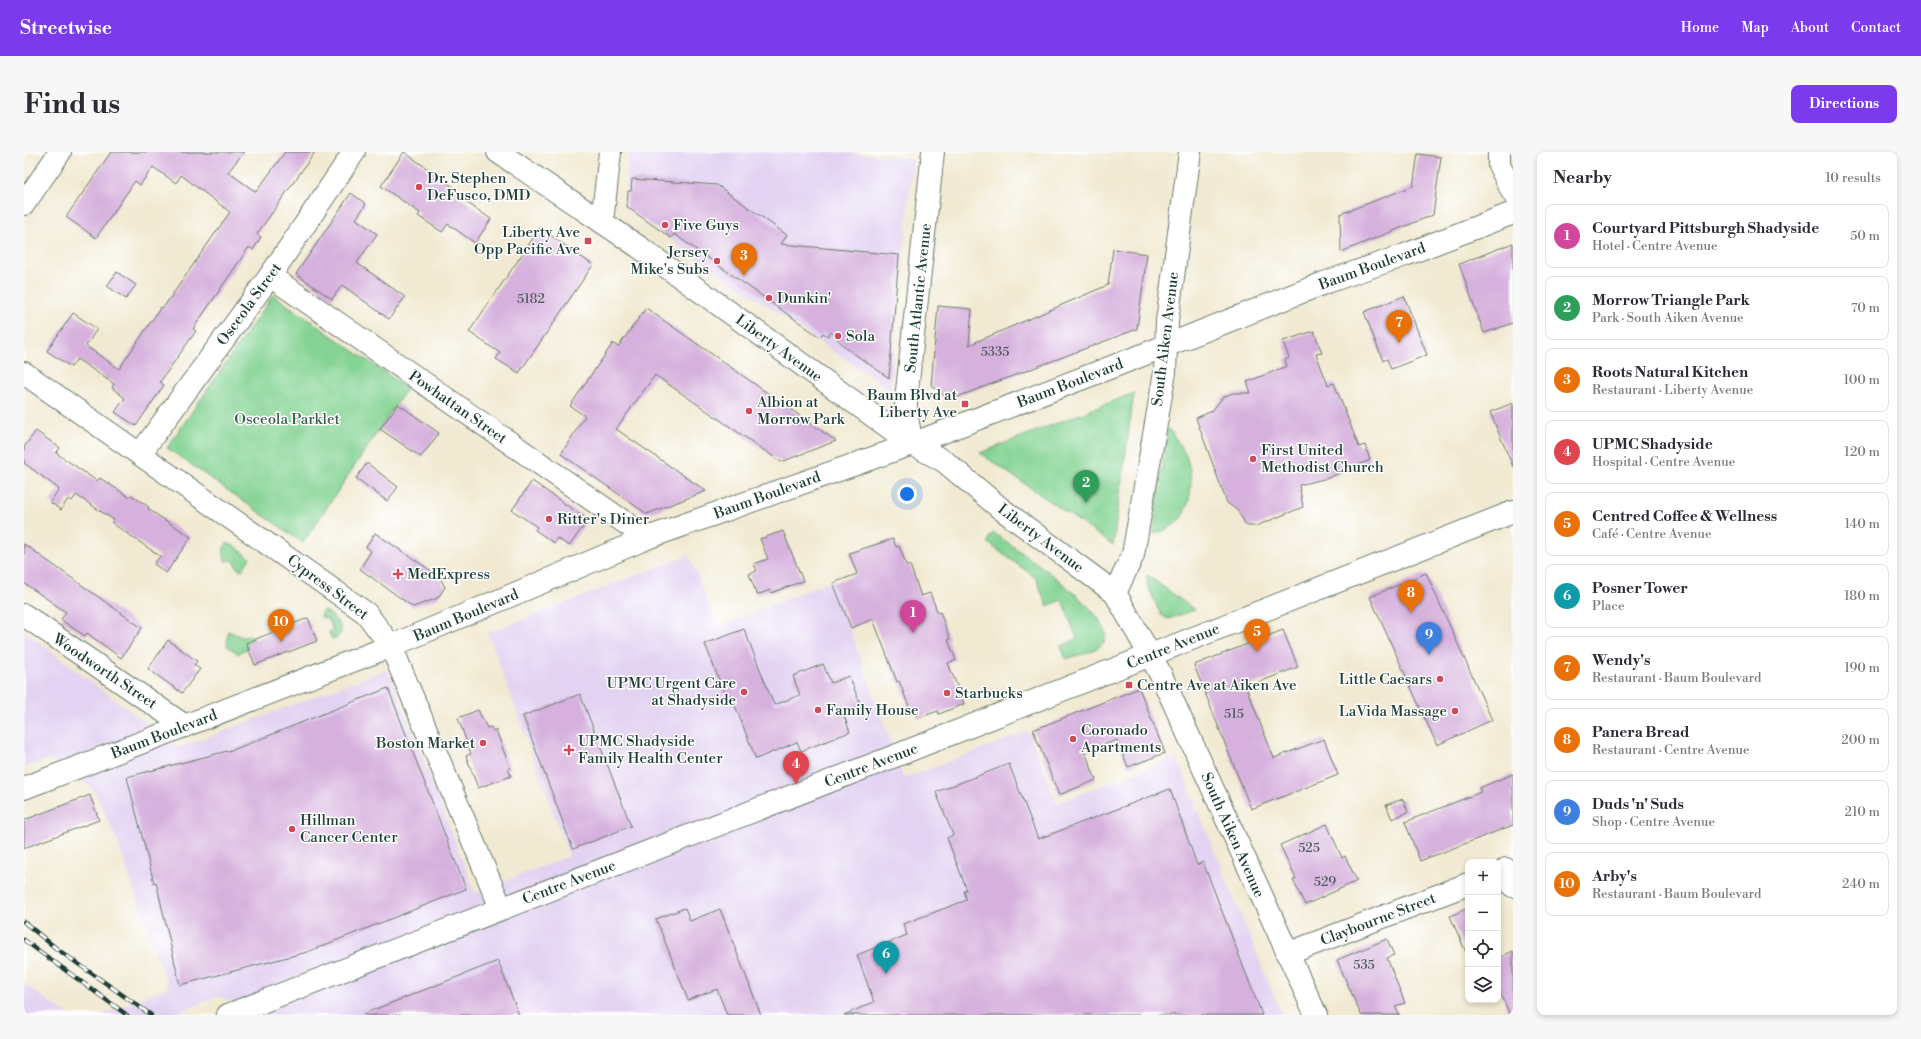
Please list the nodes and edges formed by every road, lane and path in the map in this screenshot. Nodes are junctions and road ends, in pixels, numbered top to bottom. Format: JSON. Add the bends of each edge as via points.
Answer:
{"nodes":[{"id":1,"x":60,"y":152,"type":"edge"},
{"id":2,"x":354,"y":152,"type":"edge"},
{"id":3,"x":498,"y":152,"type":"edge"},
{"id":4,"x":610,"y":152,"type":"edge"},
{"id":5,"x":933,"y":152,"type":"edge"},
{"id":6,"x":1190,"y":152,"type":"edge"},
{"id":7,"x":1499,"y":152,"type":"edge"},
{"id":8,"x":1513,"y":194,"type":"edge"},
{"id":9,"x":24,"y":204,"type":"edge"},
{"id":10,"x":1513,"y":213,"type":"edge"},
{"id":11,"x":602,"y":222,"type":"junction"},
{"id":12,"x":270,"y":276,"type":"junction"},
{"id":13,"x":1166,"y":346,"type":"junction"},
{"id":14,"x":24,"y":373,"type":"edge"},
{"id":15,"x":912,"y":444,"type":"junction"},
{"id":16,"x":140,"y":454,"type":"junction"},
{"id":17,"x":1513,"y":512,"type":"edge"},
{"id":18,"x":647,"y":538,"type":"junction"},
{"id":19,"x":1115,"y":593,"type":"junction"},
{"id":20,"x":24,"y":615,"type":"edge"},
{"id":21,"x":391,"y":646,"type":"junction"},
{"id":22,"x":1150,"y":654,"type":"junction"},
{"id":23,"x":185,"y":726,"type":"junction"},
{"id":24,"x":24,"y":788,"type":"edge"},
{"id":25,"x":1465,"y":885,"type":"edge"},
{"id":26,"x":501,"y":908,"type":"junction"},
{"id":27,"x":1287,"y":954,"type":"junction"},
{"id":28,"x":234,"y":1013,"type":"edge"},
{"id":29,"x":1316,"y":1015,"type":"edge"}],
"edges":[{"from":1,"to":9,"type":"main road"},
{"from":2,"to":12,"type":"main road","name":"Osceola Street"},
{"from":3,"to":11,"type":"main road","name":"Liberty Avenue"},
{"from":4,"to":11,"type":"main road"},
{"from":5,"to":15,"type":"main road","name":"South Atlantic Avenue","via":[[906,400]]},
{"from":6,"to":13,"type":"main road","name":"South Aiken Avenue"},
{"from":7,"to":8,"type":"main road","via":[[1499,165]]},
{"from":10,"to":13,"type":"main road","name":"Baum Boulevard","via":[[1324,283]]},
{"from":11,"to":15,"type":"main road","name":"Liberty Avenue","via":[[639,246]]},
{"from":12,"to":16,"type":"main road","name":"Osceola Street"},
{"from":12,"to":18,"type":"main road","name":"Powhattan Street"},
{"from":13,"to":15,"type":"main road","name":"Baum Boulevard"},
{"from":13,"to":19,"type":"main road","name":"South Aiken Avenue","via":[[1165,372],[1133,555]]},
{"from":14,"to":16,"type":"main road","name":"Cypress Street"},
{"from":15,"to":18,"type":"main road","name":"Baum Boulevard"},
{"from":15,"to":19,"type":"main road","name":"Liberty Avenue","via":[[944,461],[1000,508]]},
{"from":16,"to":21,"type":"main road","name":"Cypress Street","via":[[366,613]]},
{"from":17,"to":22,"type":"main road","name":"Centre Avenue"},
{"from":18,"to":21,"type":"main road","name":"Baum Boulevard"},
{"from":19,"to":22,"type":"main road","name":"Liberty Avenue"},
{"from":20,"to":23,"type":"main road","name":"Woodworth Street"},
{"from":21,"to":23,"type":"main road","name":"Baum Boulevard"},
{"from":21,"to":26,"type":"main road","name":"Cypress Street"},
{"from":22,"to":26,"type":"main road","name":"Centre Avenue","via":[[900,754]]},
{"from":22,"to":27,"type":"main road","name":"South Aiken Avenue"},
{"from":23,"to":24,"type":"main road","name":"Baum Boulevard"},
{"from":25,"to":27,"type":"main road","name":"Claybourne Street"},
{"from":26,"to":28,"type":"main road","name":"Centre Avenue"},
{"from":27,"to":29,"type":"main road","name":"South Aiken Avenue"}]}
